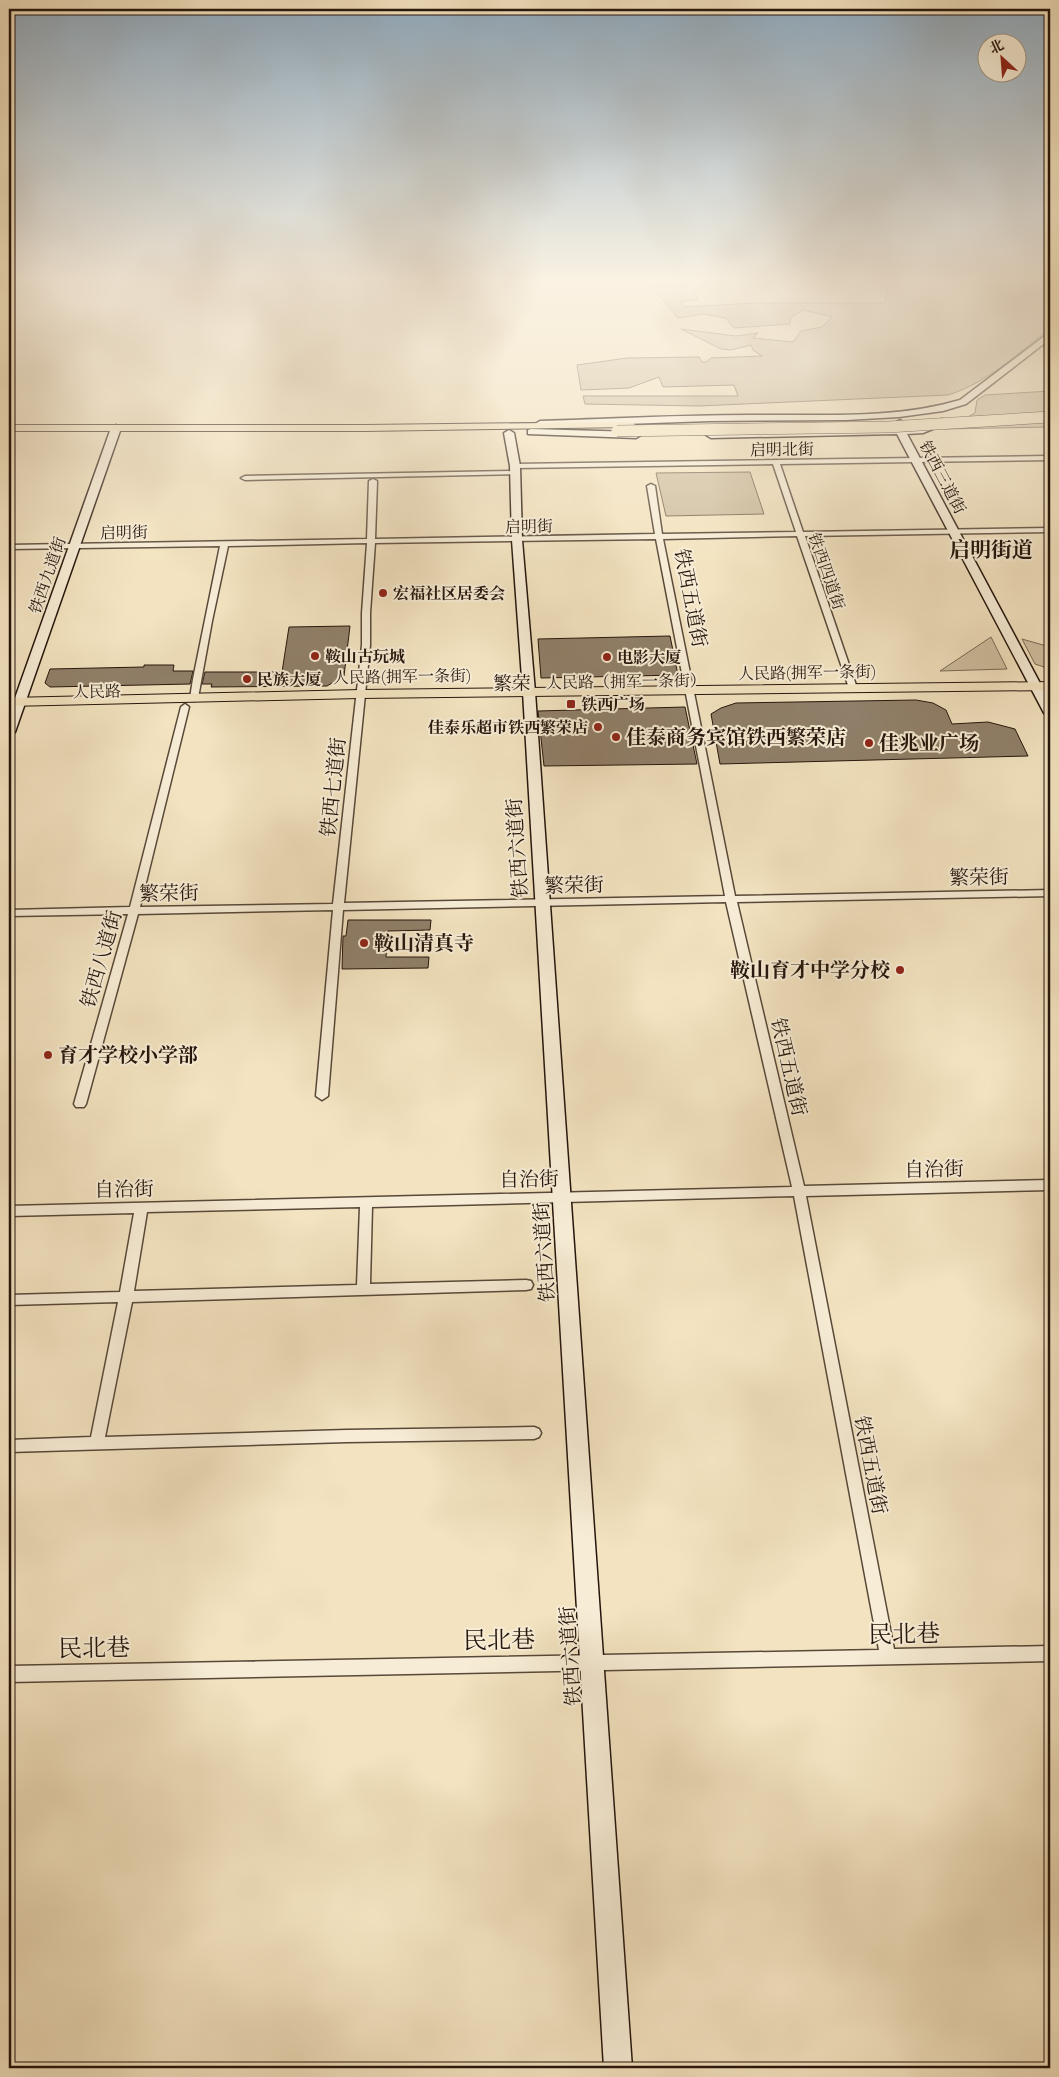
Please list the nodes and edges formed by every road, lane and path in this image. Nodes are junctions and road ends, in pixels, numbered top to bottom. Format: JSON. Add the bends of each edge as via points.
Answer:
{"nodes":[{"id":1,"x":995,"y":377,"type":"edge"},
{"id":2,"x":962,"y":402,"type":"junction"},
{"id":3,"x":1050,"y":411,"type":"edge"},
{"id":4,"x":899,"y":414,"type":"junction"},
{"id":5,"x":1050,"y":417,"type":"edge"},
{"id":6,"x":9,"y":428,"type":"edge"},
{"id":7,"x":509,"y":429,"type":"junction"},
{"id":8,"x":617,"y":431,"type":"joint"},
{"id":9,"x":531,"y":432,"type":"junction"},
{"id":10,"x":115,"y":433,"type":"junction"},
{"id":11,"x":904,"y":437,"type":"junction"},
{"id":12,"x":9,"y":438,"type":"edge"},
{"id":13,"x":1050,"y":458,"type":"edge"},
{"id":14,"x":917,"y":460,"type":"junction"},
{"id":15,"x":776,"y":464,"type":"junction"},
{"id":16,"x":515,"y":470,"type":"junction"},
{"id":17,"x":245,"y":478,"type":"dead end"},
{"id":18,"x":373,"y":481,"type":"dead end"},
{"id":19,"x":651,"y":486,"type":"dead end"},
{"id":20,"x":1050,"y":530,"type":"edge"},
{"id":21,"x":954,"y":532,"type":"junction"},
{"id":22,"x":799,"y":534,"type":"junction"},
{"id":23,"x":660,"y":537,"type":"junction"},
{"id":24,"x":517,"y":540,"type":"junction"},
{"id":25,"x":371,"y":542,"type":"junction"},
{"id":26,"x":224,"y":545,"type":"junction"},
{"id":27,"x":74,"y":546,"type":"junction"},
{"id":28,"x":9,"y":548,"type":"edge"},
{"id":29,"x":1041,"y":687,"type":"edge"},
{"id":30,"x":853,"y":688,"type":"junction"},
{"id":31,"x":691,"y":694,"type":"junction"},
{"id":32,"x":530,"y":696,"type":"junction"},
{"id":33,"x":360,"y":698,"type":"junction"},
{"id":34,"x":189,"y":702,"type":"junction"},
{"id":35,"x":14,"y":705,"type":"edge"},
{"id":36,"x":1050,"y":713,"type":"edge"},
{"id":37,"x":9,"y":732,"type":"edge"},
{"id":38,"x":1050,"y":893,"type":"edge"},
{"id":39,"x":731,"y":900,"type":"junction"},
{"id":40,"x":543,"y":904,"type":"junction"},
{"id":41,"x":338,"y":907,"type":"junction"},
{"id":42,"x":134,"y":911,"type":"junction"},
{"id":43,"x":9,"y":913,"type":"edge"},
{"id":44,"x":322,"y":1096,"type":"dead end"},
{"id":45,"x":80,"y":1104,"type":"dead end"},
{"id":46,"x":1050,"y":1185,"type":"edge"},
{"id":47,"x":799,"y":1190,"type":"junction"},
{"id":48,"x":563,"y":1197,"type":"junction"},
{"id":49,"x":366,"y":1202,"type":"junction"},
{"id":50,"x":141,"y":1208,"type":"junction"},
{"id":51,"x":9,"y":1211,"type":"edge"},
{"id":52,"x":526,"y":1285,"type":"dead end"},
{"id":53,"x":363,"y":1290,"type":"junction"},
{"id":54,"x":126,"y":1297,"type":"junction"},
{"id":55,"x":9,"y":1300,"type":"edge"},
{"id":56,"x":534,"y":1433,"type":"dead end"},
{"id":57,"x":97,"y":1443,"type":"junction"},
{"id":58,"x":9,"y":1446,"type":"edge"},
{"id":59,"x":1050,"y":1654,"type":"edge"},
{"id":60,"x":888,"y":1658,"type":"junction"},
{"id":61,"x":592,"y":1662,"type":"junction"},
{"id":62,"x":9,"y":1674,"type":"edge"},
{"id":63,"x":618,"y":2068,"type":"edge"}],
"edges":[{"from":1,"to":2,"type":"main road"},
{"from":2,"to":4,"type":"main road"},
{"from":2,"to":11,"type":"main road","via":[[959,411],[941,423]]},
{"from":3,"to":7,"type":"main road","bridge":true,"via":[[851,424],[629,424]]},
{"from":4,"to":7,"type":"main road","via":[[632,420]]},
{"from":4,"to":11,"type":"main road"},
{"from":5,"to":8,"type":"main road","bridge":true,"via":[[854,429]]},
{"from":6,"to":10,"type":"main road"},
{"from":7,"to":9,"type":"main road"},
{"from":7,"to":10,"type":"main road"},
{"from":7,"to":16,"type":"main road","name":"铁西六道街"},
{"from":8,"to":9,"type":"main road"},
{"from":9,"to":11,"type":"main road","via":[[616,435],[860,433]]},
{"from":10,"to":12,"type":"main road"},
{"from":10,"to":27,"type":"main road","name":"铁西九道街"},
{"from":11,"to":14,"type":"main road","name":"铁西三道街"},
{"from":13,"to":14,"type":"street","name":"启明北街"},
{"from":14,"to":15,"type":"street","name":"启明北街"},
{"from":14,"to":21,"type":"main road","name":"铁西三道街"},
{"from":15,"to":16,"type":"street","name":"启明北街"},
{"from":15,"to":22,"type":"street","name":"铁西四道街"},
{"from":16,"to":17,"type":"street","name":"启明北街"},
{"from":16,"to":24,"type":"main road","name":"铁西六道街"},
{"from":18,"to":25,"type":"street","name":"铁西七道街"},
{"from":19,"to":23,"type":"street","name":"铁西五道街"},
{"from":20,"to":21,"type":"street","name":"启明街"},
{"from":21,"to":22,"type":"street","name":"启明街"},
{"from":21,"to":29,"type":"main road","name":"铁西三道街"},
{"from":22,"to":23,"type":"street","name":"启明街"},
{"from":22,"to":30,"type":"street","name":"铁西四道街"},
{"from":23,"to":24,"type":"street","name":"启明街"},
{"from":23,"to":31,"type":"street","name":"铁西五道街"},
{"from":24,"to":25,"type":"street","name":"启明街"},
{"from":24,"to":32,"type":"main road","name":"铁西六道街"},
{"from":25,"to":26,"type":"street","name":"启明街"},
{"from":25,"to":33,"type":"street","name":"铁西七道街"},
{"from":26,"to":27,"type":"street","name":"启明街"},
{"from":26,"to":34,"type":"street","name":"铁西八道街"},
{"from":27,"to":28,"type":"street","name":"启明街"},
{"from":27,"to":35,"type":"main road","name":"铁西九道街"},
{"from":29,"to":30,"type":"main road","name":"人民路(拥军一条街)"},
{"from":29,"to":31,"type":"main road","name":"人民路（拥军一条街）"},
{"from":29,"to":36,"type":"main road","name":"铁西三道街"},
{"from":30,"to":31,"type":"main road","name":"人民路(拥军一条街)"},
{"from":31,"to":32,"type":"main road","name":"人民路（拥军一条街）"},
{"from":31,"to":39,"type":"street","name":"铁西五道街"},
{"from":32,"to":33,"type":"main road","name":"人民路（拥军一条街）"},
{"from":32,"to":40,"type":"main road","name":"铁西六道街"},
{"from":33,"to":34,"type":"main road","name":"人民路（拥军一条街）"},
{"from":33,"to":41,"type":"street","name":"铁西七道街"},
{"from":34,"to":35,"type":"main road","name":"人民路"},
{"from":34,"to":42,"type":"street","name":"铁西八道街"},
{"from":35,"to":37,"type":"main road","name":"铁西九道街"},
{"from":38,"to":39,"type":"street","name":"繁荣街"},
{"from":39,"to":40,"type":"street","name":"繁荣街"},
{"from":39,"to":47,"type":"street","name":"铁西五道街"},
{"from":40,"to":41,"type":"street","name":"繁荣街"},
{"from":40,"to":48,"type":"main road","name":"铁西六道街"},
{"from":41,"to":42,"type":"street","name":"繁荣街"},
{"from":41,"to":44,"type":"street","name":"铁西七道街"},
{"from":42,"to":43,"type":"street","name":"繁荣街"},
{"from":42,"to":45,"type":"street","name":"铁西八道街"},
{"from":46,"to":47,"type":"street","name":"自治街"},
{"from":47,"to":48,"type":"street","name":"自治街"},
{"from":47,"to":60,"type":"street","name":"铁西五道街"},
{"from":48,"to":49,"type":"street","name":"自治街"},
{"from":48,"to":61,"type":"main road","name":"铁西六道街"},
{"from":49,"to":50,"type":"street","name":"自治街"},
{"from":49,"to":53,"type":"street"},
{"from":50,"to":51,"type":"street","name":"自治街"},
{"from":50,"to":54,"type":"street"},
{"from":52,"to":53,"type":"street"},
{"from":53,"to":54,"type":"street"},
{"from":54,"to":55,"type":"street"},
{"from":54,"to":57,"type":"street"},
{"from":56,"to":57,"type":"street"},
{"from":57,"to":58,"type":"street"},
{"from":59,"to":60,"type":"street","name":"民北巷"},
{"from":60,"to":61,"type":"street","name":"民北巷"},
{"from":61,"to":62,"type":"street","name":"民北巷"},
{"from":61,"to":63,"type":"main road","name":"铁西六道街"}]}
